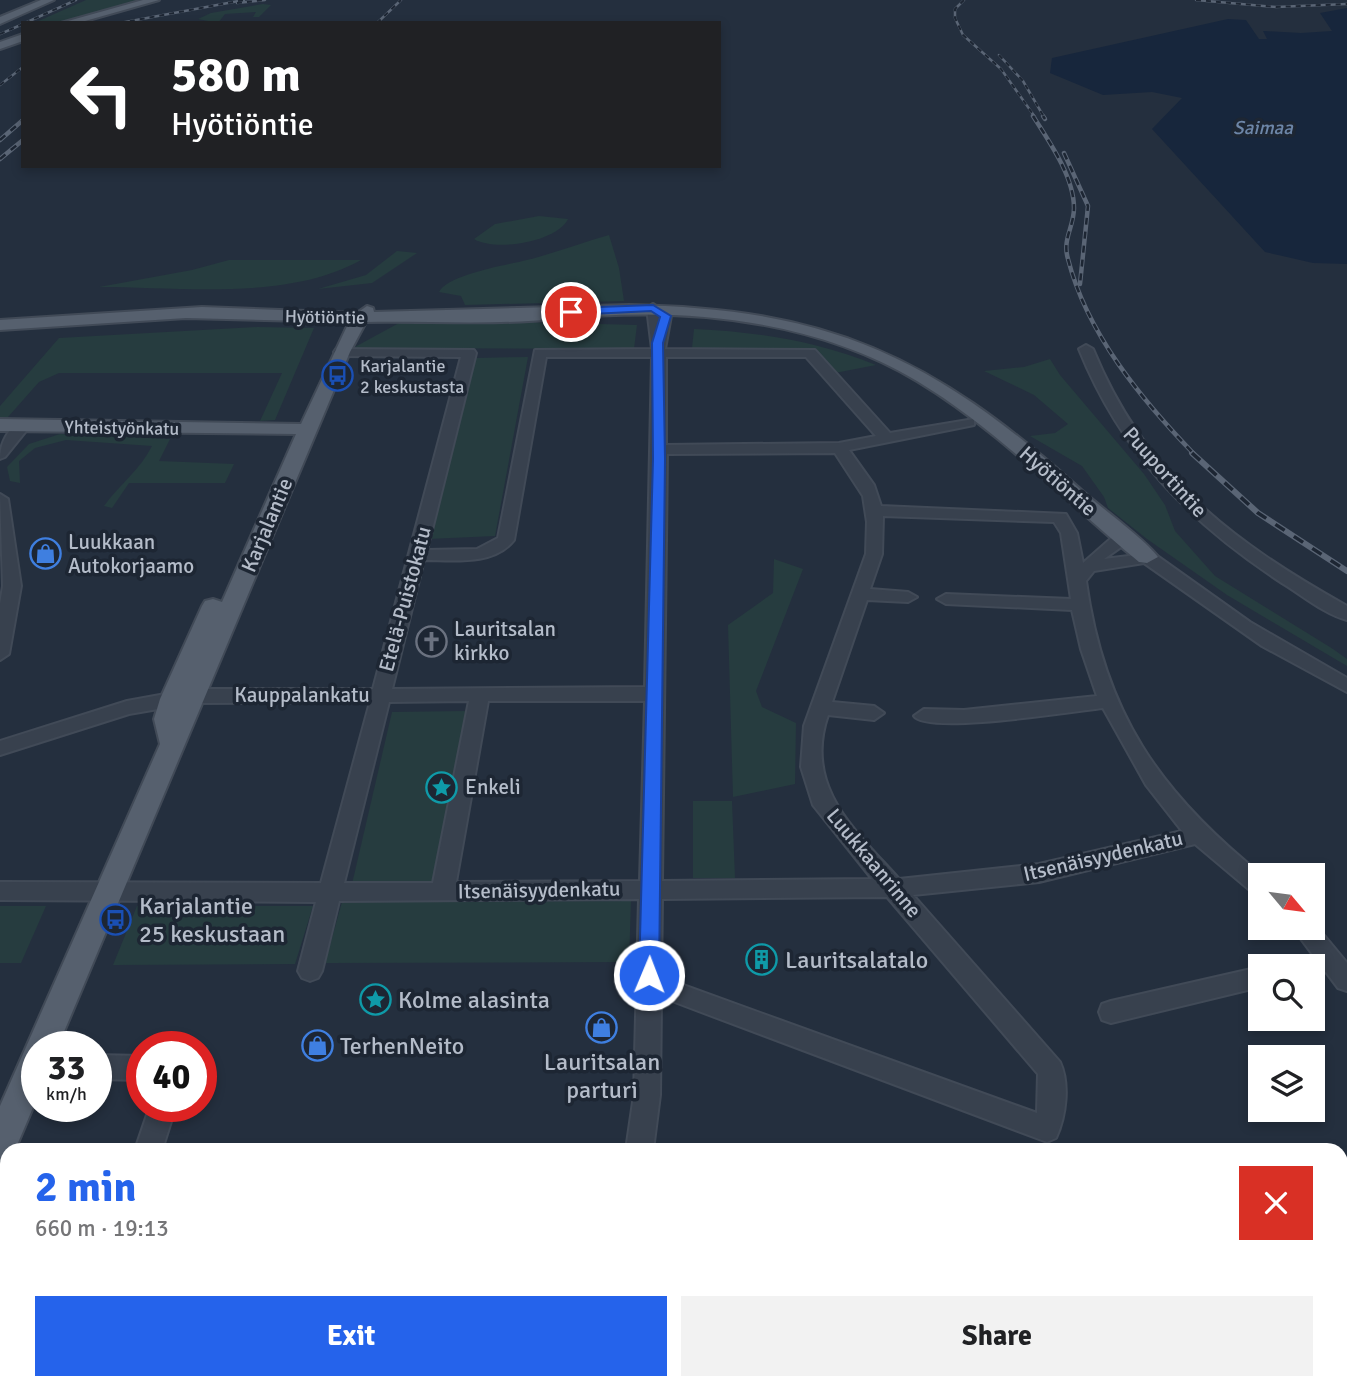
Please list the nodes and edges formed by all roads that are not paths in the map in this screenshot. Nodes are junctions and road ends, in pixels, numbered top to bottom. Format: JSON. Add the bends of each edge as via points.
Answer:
{"nodes":[{"id":1,"x":49,"y":0,"type":"edge"},
{"id":2,"x":154,"y":0,"type":"edge"},
{"id":3,"x":0,"y":21,"type":"edge"},
{"id":4,"x":74,"y":21,"type":"edge"},
{"id":5,"x":21,"y":38,"type":"edge"},
{"id":6,"x":0,"y":46,"type":"edge"},
{"id":7,"x":657,"y":313,"type":"junction"},
{"id":8,"x":355,"y":315,"type":"junction"},
{"id":9,"x":0,"y":325,"type":"edge"},
{"id":10,"x":658,"y":348,"type":"junction"},
{"id":11,"x":1086,"y":348,"type":"dead end"},
{"id":12,"x":341,"y":352,"type":"junction"},
{"id":13,"x":969,"y":422,"type":"dead end"},
{"id":14,"x":0,"y":425,"type":"edge"},
{"id":15,"x":23,"y":426,"type":"junction"},
{"id":16,"x":296,"y":432,"type":"junction"},
{"id":17,"x":887,"y":439,"type":"junction"},
{"id":18,"x":839,"y":448,"type":"junction"},
{"id":19,"x":659,"y":450,"type":"junction"},
{"id":20,"x":0,"y":454,"type":"edge"},
{"id":21,"x":0,"y":499,"type":"edge"},
{"id":22,"x":877,"y":511,"type":"junction"},
{"id":23,"x":1060,"y":517,"type":"joint"},
{"id":24,"x":1122,"y":538,"type":"junction"},
{"id":25,"x":417,"y":555,"type":"junction"},
{"id":26,"x":1147,"y":557,"type":"junction"},
{"id":27,"x":1082,"y":573,"type":"junction"},
{"id":28,"x":859,"y":594,"type":"junction"},
{"id":29,"x":908,"y":597,"type":"dead end"},
{"id":30,"x":946,"y":598,"type":"dead end"},
{"id":31,"x":1079,"y":605,"type":"junction"},
{"id":32,"x":1347,"y":614,"type":"edge"},
{"id":33,"x":0,"y":654,"type":"edge"},
{"id":34,"x":1347,"y":686,"type":"edge"},
{"id":35,"x":379,"y":694,"type":"junction"},
{"id":36,"x":653,"y":694,"type":"junction"},
{"id":37,"x":480,"y":695,"type":"junction"},
{"id":38,"x":182,"y":698,"type":"junction"},
{"id":39,"x":1109,"y":701,"type":"junction"},
{"id":40,"x":821,"y":708,"type":"junction"},
{"id":41,"x":874,"y":713,"type":"dead end"},
{"id":42,"x":924,"y":716,"type":"dead end"},
{"id":43,"x":0,"y":748,"type":"edge"},
{"id":44,"x":1199,"y":835,"type":"junction"},
{"id":45,"x":1248,"y":876,"type":"edge"},
{"id":46,"x":895,"y":888,"type":"junction"},
{"id":47,"x":651,"y":889,"type":"junction"},
{"id":48,"x":111,"y":890,"type":"junction"},
{"id":49,"x":0,"y":891,"type":"edge"},
{"id":50,"x":443,"y":891,"type":"junction"},
{"id":51,"x":329,"y":892,"type":"junction"},
{"id":52,"x":1325,"y":966,"type":"edge"},
{"id":53,"x":310,"y":971,"type":"dead end"},
{"id":54,"x":1248,"y":980,"type":"edge"},
{"id":55,"x":1347,"y":981,"type":"edge"},
{"id":56,"x":649,"y":990,"type":"junction"},
{"id":57,"x":1111,"y":1012,"type":"dead end"},
{"id":58,"x":49,"y":1031,"type":"edge"},
{"id":59,"x":21,"y":1096,"type":"edge"},
{"id":60,"x":158,"y":1122,"type":"edge"},
{"id":61,"x":1,"y":1143,"type":"edge"},
{"id":62,"x":150,"y":1143,"type":"edge"},
{"id":63,"x":641,"y":1143,"type":"edge"}],
"edges":[{"from":1,"to":3,"type":"main road"},
{"from":2,"to":4,"type":"main road"},
{"from":5,"to":6,"type":"main road"},
{"from":7,"to":8,"type":"main road","name":"Hyötiöntie"},
{"from":7,"to":10,"type":"street"},
{"from":7,"to":24,"type":"main road","name":"Hyötiöntie","via":[[749,320],[851,344],[899,365],[993,426]]},
{"from":8,"to":9,"type":"main road","name":"Hyötiöntie","via":[[186,313]]},
{"from":8,"to":12,"type":"main road","name":"Karjalantie"},
{"from":8,"to":16,"type":"main road","name":"Karjalantie"},
{"from":10,"to":17,"type":"street","via":[[810,353]]},
{"from":10,"to":19,"type":"street"},
{"from":10,"to":25,"type":"street","via":[[540,353],[506,540],[499,548],[481,553]]},
{"from":11,"to":32,"type":"street","name":"Puuportintie","via":[[1095,376],[1120,421],[1175,489],[1220,531],[1307,593]]},
{"from":12,"to":16,"type":"main road","name":"Karjalantie"},
{"from":12,"to":25,"type":"street","name":"Etelä-Puistokatu","via":[[469,353]]},
{"from":13,"to":17,"type":"street"},
{"from":14,"to":15,"type":"main road","name":"Yhteistyönkatu"},
{"from":15,"to":16,"type":"main road","name":"Yhteistyönkatu"},
{"from":15,"to":20,"type":"street"},
{"from":16,"to":38,"type":"main road","name":"Karjalantie"},
{"from":17,"to":18,"type":"street"},
{"from":18,"to":19,"type":"street"},
{"from":18,"to":22,"type":"street","name":"Luukkaanrinne","via":[[866,482]]},
{"from":19,"to":36,"type":"street"},
{"from":21,"to":33,"type":"street","via":[[12,586]]},
{"from":22,"to":23,"type":"street"},
{"from":22,"to":28,"type":"street","name":"Luukkaanrinne","via":[[874,554]]},
{"from":23,"to":27,"type":"street"},
{"from":24,"to":26,"type":"main road","name":"Hyötiöntie"},
{"from":24,"to":27,"type":"street"},
{"from":25,"to":35,"type":"street","name":"Etelä-Puistokatu"},
{"from":26,"to":27,"type":"street"},
{"from":26,"to":34,"type":"street","name":"Hyötiöntie","via":[[1225,614]]},
{"from":27,"to":31,"type":"street"},
{"from":28,"to":29,"type":"street"},
{"from":28,"to":40,"type":"street","name":"Luukkaanrinne"},
{"from":30,"to":31,"type":"street"},
{"from":31,"to":39,"type":"street"},
{"from":35,"to":37,"type":"street","name":"Kauppalankatu"},
{"from":35,"to":38,"type":"street","name":"Kauppalankatu"},
{"from":35,"to":51,"type":"street","name":"Etelä-Puistokatu"},
{"from":36,"to":37,"type":"street","name":"Kauppalankatu"},
{"from":36,"to":47,"type":"street"},
{"from":37,"to":50,"type":"street"},
{"from":38,"to":43,"type":"street","name":"Kauppalankatu","via":[[127,708]]},
{"from":38,"to":48,"type":"main road","name":"Karjalantie","via":[[167,719],[172,743]]},
{"from":39,"to":42,"type":"street","via":[[964,717]]},
{"from":39,"to":44,"type":"street","via":[[1167,798]]},
{"from":40,"to":41,"type":"street"},
{"from":40,"to":46,"type":"street","name":"Luukkaanrinne","via":[[814,726],[811,767],[820,799]]},
{"from":44,"to":45,"type":"street"},
{"from":44,"to":46,"type":"street","name":"Itsenäisyydenkatu","via":[[1039,873]]},
{"from":46,"to":47,"type":"street","name":"Itsenäisyydenkatu"},
{"from":46,"to":56,"type":"street","name":"Luukkaanrinne","via":[[1051,1070],[1053,1100],[1047,1129],[672,991]]},
{"from":47,"to":50,"type":"street","name":"Itsenäisyydenkatu"},
{"from":47,"to":56,"type":"street"},
{"from":48,"to":49,"type":"street","name":"Itsenäisyydenkatu"},
{"from":48,"to":51,"type":"street","name":"Itsenäisyydenkatu"},
{"from":48,"to":58,"type":"main road","name":"Karjalantie"},
{"from":50,"to":51,"type":"street","name":"Itsenäisyydenkatu"},
{"from":51,"to":53,"type":"street","name":"Etelä-Puistokatu"},
{"from":52,"to":55,"type":"street"},
{"from":54,"to":57,"type":"street"},
{"from":56,"to":63,"type":"street"},
{"from":59,"to":61,"type":"main road","name":"Karjalantie"},
{"from":60,"to":62,"type":"street"}]}
